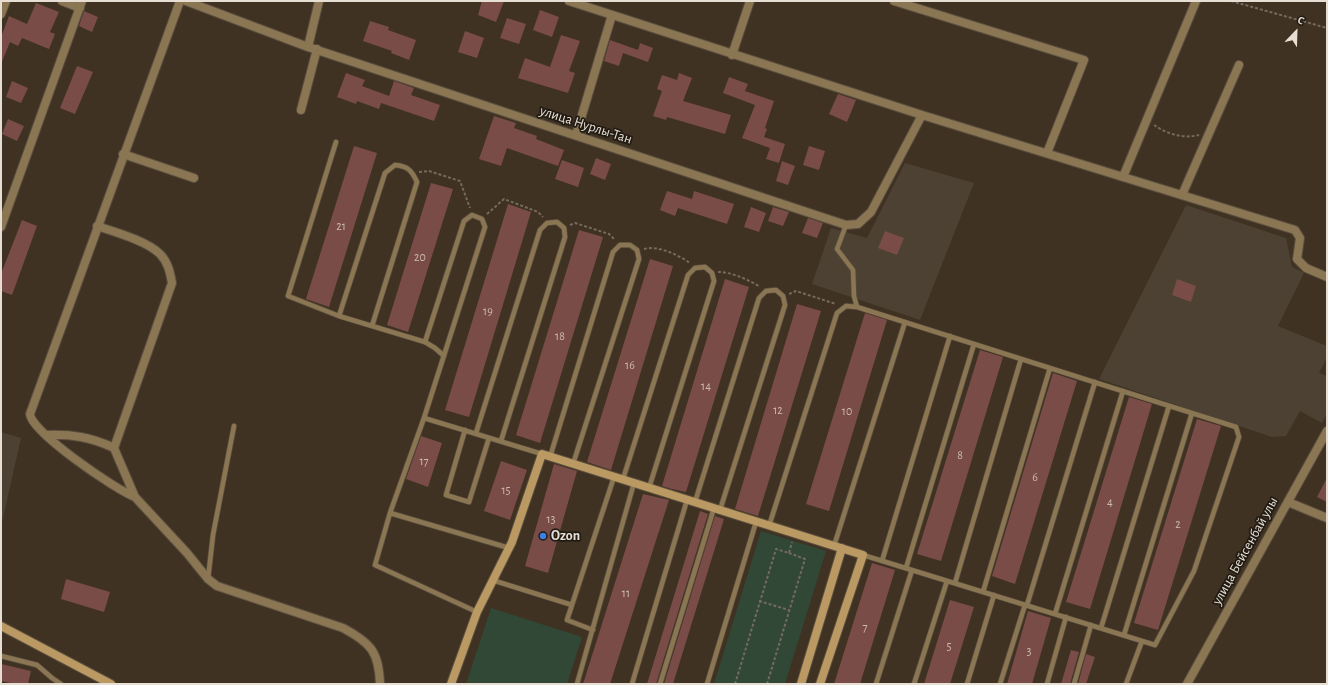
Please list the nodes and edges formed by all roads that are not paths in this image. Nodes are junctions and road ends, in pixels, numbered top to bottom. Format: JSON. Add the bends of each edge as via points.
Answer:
{"nodes":[{"id":1,"x":6,"y":1,"type":"edge"},
{"id":2,"x":62,"y":1,"type":"edge"},
{"id":3,"x":180,"y":1,"type":"edge"},
{"id":4,"x":186,"y":1,"type":"edge"},
{"id":5,"x":319,"y":1,"type":"edge"},
{"id":6,"x":569,"y":1,"type":"edge"},
{"id":7,"x":750,"y":1,"type":"edge"},
{"id":8,"x":894,"y":1,"type":"edge"},
{"id":9,"x":1196,"y":1,"type":"edge"},
{"id":10,"x":81,"y":4,"type":"edge"},
{"id":11,"x":1,"y":14,"type":"edge"},
{"id":12,"x":612,"y":15,"type":"junction"},
{"id":13,"x":308,"y":47,"type":"junction"},
{"id":14,"x":317,"y":50,"type":"junction"},
{"id":15,"x":732,"y":54,"type":"junction"},
{"id":16,"x":1239,"y":65,"type":"dead end"},
{"id":17,"x":301,"y":110,"type":"dead end"},
{"id":18,"x":922,"y":115,"type":"junction"},
{"id":19,"x":576,"y":135,"type":"junction"},
{"id":20,"x":336,"y":142,"type":"dead end"},
{"id":21,"x":123,"y":154,"type":"junction"},
{"id":22,"x":1047,"y":154,"type":"junction"},
{"id":23,"x":1123,"y":177,"type":"junction"},
{"id":24,"x":194,"y":178,"type":"dead end"},
{"id":25,"x":1182,"y":195,"type":"junction"},
{"id":26,"x":846,"y":225,"type":"junction"},
{"id":27,"x":97,"y":226,"type":"junction"},
{"id":28,"x":1,"y":227,"type":"edge"},
{"id":29,"x":1327,"y":277,"type":"edge"},
{"id":30,"x":857,"y":307,"type":"junction"},
{"id":31,"x":339,"y":316,"type":"junction"},
{"id":32,"x":905,"y":322,"type":"junction"},
{"id":33,"x":372,"y":326,"type":"junction"},
{"id":34,"x":950,"y":336,"type":"junction"},
{"id":35,"x":424,"y":342,"type":"junction"},
{"id":36,"x":974,"y":344,"type":"junction"},
{"id":37,"x":444,"y":356,"type":"junction"},
{"id":38,"x":1021,"y":359,"type":"junction"},
{"id":39,"x":1050,"y":368,"type":"junction"},
{"id":40,"x":1095,"y":382,"type":"junction"},
{"id":41,"x":1123,"y":391,"type":"junction"},
{"id":42,"x":1169,"y":406,"type":"junction"},
{"id":43,"x":1192,"y":413,"type":"junction"},
{"id":44,"x":424,"y":418,"type":"junction"},
{"id":45,"x":234,"y":426,"type":"dead end"},
{"id":46,"x":465,"y":430,"type":"junction"},
{"id":47,"x":1327,"y":431,"type":"edge"},
{"id":48,"x":476,"y":434,"type":"junction"},
{"id":49,"x":46,"y":435,"type":"junction"},
{"id":50,"x":489,"y":438,"type":"junction"},
{"id":51,"x":501,"y":441,"type":"junction"},
{"id":52,"x":114,"y":448,"type":"junction"},
{"id":53,"x":542,"y":454,"type":"junction"},
{"id":54,"x":550,"y":457,"type":"junction"},
{"id":55,"x":573,"y":464,"type":"junction"},
{"id":56,"x":614,"y":477,"type":"junction"},
{"id":57,"x":623,"y":479,"type":"junction"},
{"id":58,"x":634,"y":483,"type":"junction"},
{"id":59,"x":649,"y":488,"type":"junction"},
{"id":60,"x":135,"y":497,"type":"junction"},
{"id":61,"x":691,"y":501,"type":"junction"},
{"id":62,"x":1288,"y":502,"type":"junction"},
{"id":63,"x":717,"y":509,"type":"junction"},
{"id":64,"x":390,"y":513,"type":"junction"},
{"id":65,"x":1327,"y":518,"type":"edge"},
{"id":66,"x":756,"y":522,"type":"junction"},
{"id":67,"x":769,"y":526,"type":"junction"},
{"id":68,"x":838,"y":547,"type":"junction"},
{"id":69,"x":509,"y":548,"type":"junction"},
{"id":70,"x":863,"y":555,"type":"junction"},
{"id":71,"x":882,"y":561,"type":"junction"},
{"id":72,"x":906,"y":568,"type":"junction"},
{"id":73,"x":912,"y":570,"type":"junction"},
{"id":74,"x":208,"y":579,"type":"junction"},
{"id":75,"x":492,"y":580,"type":"junction"},
{"id":76,"x":947,"y":581,"type":"junction"},
{"id":77,"x":955,"y":583,"type":"junction"},
{"id":78,"x":983,"y":592,"type":"junction"},
{"id":79,"x":994,"y":595,"type":"junction"},
{"id":80,"x":572,"y":605,"type":"junction"},
{"id":81,"x":1026,"y":605,"type":"junction"},
{"id":82,"x":477,"y":612,"type":"junction"},
{"id":83,"x":1055,"y":614,"type":"junction"},
{"id":84,"x":1066,"y":617,"type":"junction"},
{"id":85,"x":1091,"y":625,"type":"junction"},
{"id":86,"x":1,"y":626,"type":"edge"},
{"id":87,"x":1101,"y":628,"type":"junction"},
{"id":88,"x":592,"y":630,"type":"junction"},
{"id":89,"x":1124,"y":636,"type":"junction"},
{"id":90,"x":1142,"y":641,"type":"junction"},
{"id":91,"x":1,"y":656,"type":"edge"},
{"id":92,"x":61,"y":684,"type":"edge"},
{"id":93,"x":110,"y":684,"type":"edge"},
{"id":94,"x":380,"y":684,"type":"edge"},
{"id":95,"x":451,"y":684,"type":"edge"},
{"id":96,"x":577,"y":684,"type":"edge"},
{"id":97,"x":632,"y":684,"type":"edge"},
{"id":98,"x":660,"y":684,"type":"edge"},
{"id":99,"x":707,"y":684,"type":"edge"},
{"id":100,"x":801,"y":684,"type":"edge"},
{"id":101,"x":820,"y":684,"type":"edge"},
{"id":102,"x":876,"y":684,"type":"edge"},
{"id":103,"x":914,"y":684,"type":"edge"},
{"id":104,"x":967,"y":684,"type":"edge"},
{"id":105,"x":1000,"y":684,"type":"edge"},
{"id":106,"x":1047,"y":684,"type":"edge"},
{"id":107,"x":1074,"y":684,"type":"edge"},
{"id":108,"x":1126,"y":684,"type":"edge"},
{"id":109,"x":1187,"y":684,"type":"edge"}],
"edges":[{"from":1,"to":11,"type":"street"},
{"from":2,"to":10,"type":"street"},
{"from":3,"to":21,"type":"street"},
{"from":4,"to":13,"type":"street","name":"улица Нурлы-Тан"},
{"from":5,"to":13,"type":"street"},
{"from":6,"to":12,"type":"street"},
{"from":7,"to":15,"type":"street"},
{"from":8,"to":22,"type":"street","via":[[1084,60]]},
{"from":9,"to":23,"type":"street"},
{"from":10,"to":28,"type":"street"},
{"from":12,"to":15,"type":"street"},
{"from":12,"to":19,"type":"street"},
{"from":13,"to":14,"type":"street","name":"улица Нурлы-Тан"},
{"from":14,"to":17,"type":"street"},
{"from":14,"to":19,"type":"street","name":"улица Нурлы-Тан"},
{"from":15,"to":18,"type":"street"},
{"from":16,"to":25,"type":"street"},
{"from":18,"to":22,"type":"street"},
{"from":18,"to":26,"type":"street","via":[[871,212],[858,224]]},
{"from":19,"to":26,"type":"street","name":"улица Нурлы-Тан"},
{"from":20,"to":31,"type":"lane","via":[[287,294],[293,299]]},
{"from":21,"to":24,"type":"street"},
{"from":21,"to":27,"type":"street"},
{"from":22,"to":23,"type":"street"},
{"from":23,"to":25,"type":"street"},
{"from":25,"to":29,"type":"street","via":[[1295,230],[1300,238],[1297,259],[1306,268]]},
{"from":26,"to":30,"type":"lane","via":[[837,249],[853,270]]},
{"from":27,"to":49,"type":"street","via":[[30,414],[32,422]]},
{"from":27,"to":52,"type":"street","via":[[150,247],[160,255],[170,269],[172,283]]},
{"from":30,"to":32,"type":"lane"},
{"from":30,"to":67,"type":"lane","via":[[845,307],[837,313]]},
{"from":31,"to":33,"type":"lane"},
{"from":31,"to":33,"type":"lane","via":[[386,172],[395,164],[405,166],[417,182]]},
{"from":32,"to":34,"type":"lane"},
{"from":32,"to":68,"type":"lane"},
{"from":33,"to":35,"type":"lane"},
{"from":34,"to":36,"type":"lane"},
{"from":34,"to":71,"type":"lane"},
{"from":35,"to":37,"type":"lane"},
{"from":35,"to":37,"type":"lane","via":[[464,221],[472,215],[482,219],[485,227]]},
{"from":36,"to":38,"type":"lane"},
{"from":36,"to":72,"type":"lane"},
{"from":37,"to":44,"type":"lane"},
{"from":38,"to":39,"type":"lane"},
{"from":38,"to":77,"type":"lane"},
{"from":39,"to":40,"type":"lane"},
{"from":39,"to":78,"type":"lane"},
{"from":40,"to":41,"type":"lane"},
{"from":40,"to":81,"type":"lane"},
{"from":41,"to":42,"type":"lane"},
{"from":41,"to":83,"type":"lane"},
{"from":42,"to":43,"type":"lane"},
{"from":42,"to":87,"type":"lane"},
{"from":43,"to":89,"type":"lane"},
{"from":43,"to":90,"type":"lane","via":[[1236,427],[1239,437],[1194,571],[1155,645]]},
{"from":44,"to":46,"type":"lane"},
{"from":44,"to":64,"type":"lane"},
{"from":45,"to":74,"type":"lane","via":[[213,535]]},
{"from":46,"to":48,"type":"lane"},
{"from":46,"to":50,"type":"lane","via":[[446,495],[470,502]]},
{"from":47,"to":62,"type":"street","name":"улица Бейсенбай улы"},
{"from":48,"to":50,"type":"lane"},
{"from":48,"to":51,"type":"lane","via":[[540,230],[547,223],[557,222],[564,228],[565,237]]},
{"from":49,"to":52,"type":"street","via":[[68,434],[90,438]]},
{"from":49,"to":60,"type":"street","via":[[89,470],[123,493]]},
{"from":50,"to":51,"type":"lane"},
{"from":51,"to":53,"type":"lane"},
{"from":52,"to":60,"type":"street"},
{"from":53,"to":54,"type":"street"},
{"from":53,"to":69,"type":"street"},
{"from":54,"to":55,"type":"street"},
{"from":54,"to":55,"type":"lane","via":[[613,252],[620,245],[630,244],[637,250],[639,259]]},
{"from":55,"to":56,"type":"street"},
{"from":56,"to":57,"type":"street"},
{"from":56,"to":80,"type":"lane"},
{"from":57,"to":58,"type":"street"},
{"from":57,"to":59,"type":"lane","via":[[688,275],[696,268],[705,267],[712,273],[714,281]]},
{"from":58,"to":59,"type":"street"},
{"from":58,"to":88,"type":"lane"},
{"from":59,"to":61,"type":"street"},
{"from":60,"to":74,"type":"street"},
{"from":61,"to":63,"type":"street"},
{"from":61,"to":63,"type":"lane","via":[[759,298],[766,291],[776,290],[783,296],[785,305]]},
{"from":61,"to":97,"type":"lane"},
{"from":62,"to":65,"type":"street"},
{"from":62,"to":109,"type":"street","name":"улица Бейсенбай улы"},
{"from":63,"to":66,"type":"street"},
{"from":63,"to":98,"type":"lane"},
{"from":64,"to":69,"type":"lane"},
{"from":64,"to":82,"type":"lane","via":[[375,565]]},
{"from":66,"to":67,"type":"street"},
{"from":66,"to":99,"type":"lane"},
{"from":67,"to":68,"type":"street"},
{"from":68,"to":70,"type":"street"},
{"from":68,"to":100,"type":"street"},
{"from":69,"to":75,"type":"street"},
{"from":70,"to":71,"type":"lane"},
{"from":70,"to":101,"type":"street"},
{"from":71,"to":72,"type":"lane"},
{"from":72,"to":73,"type":"lane"},
{"from":73,"to":76,"type":"lane"},
{"from":73,"to":102,"type":"lane"},
{"from":74,"to":94,"type":"street","via":[[217,586],[357,635],[375,652]]},
{"from":75,"to":80,"type":"lane"},
{"from":75,"to":82,"type":"street"},
{"from":76,"to":77,"type":"lane"},
{"from":76,"to":103,"type":"lane"},
{"from":77,"to":78,"type":"lane"},
{"from":78,"to":79,"type":"lane"},
{"from":79,"to":81,"type":"lane"},
{"from":79,"to":104,"type":"lane"},
{"from":80,"to":88,"type":"lane","via":[[568,620]]},
{"from":81,"to":83,"type":"lane"},
{"from":81,"to":105,"type":"lane"},
{"from":82,"to":95,"type":"street"},
{"from":83,"to":84,"type":"lane"},
{"from":84,"to":85,"type":"lane"},
{"from":84,"to":106,"type":"lane"},
{"from":85,"to":87,"type":"lane"},
{"from":85,"to":107,"type":"lane"},
{"from":86,"to":93,"type":"street"},
{"from":87,"to":89,"type":"lane"},
{"from":88,"to":96,"type":"lane"},
{"from":89,"to":90,"type":"lane"},
{"from":90,"to":108,"type":"lane"},
{"from":91,"to":92,"type":"lane","via":[[37,664]]}]}
